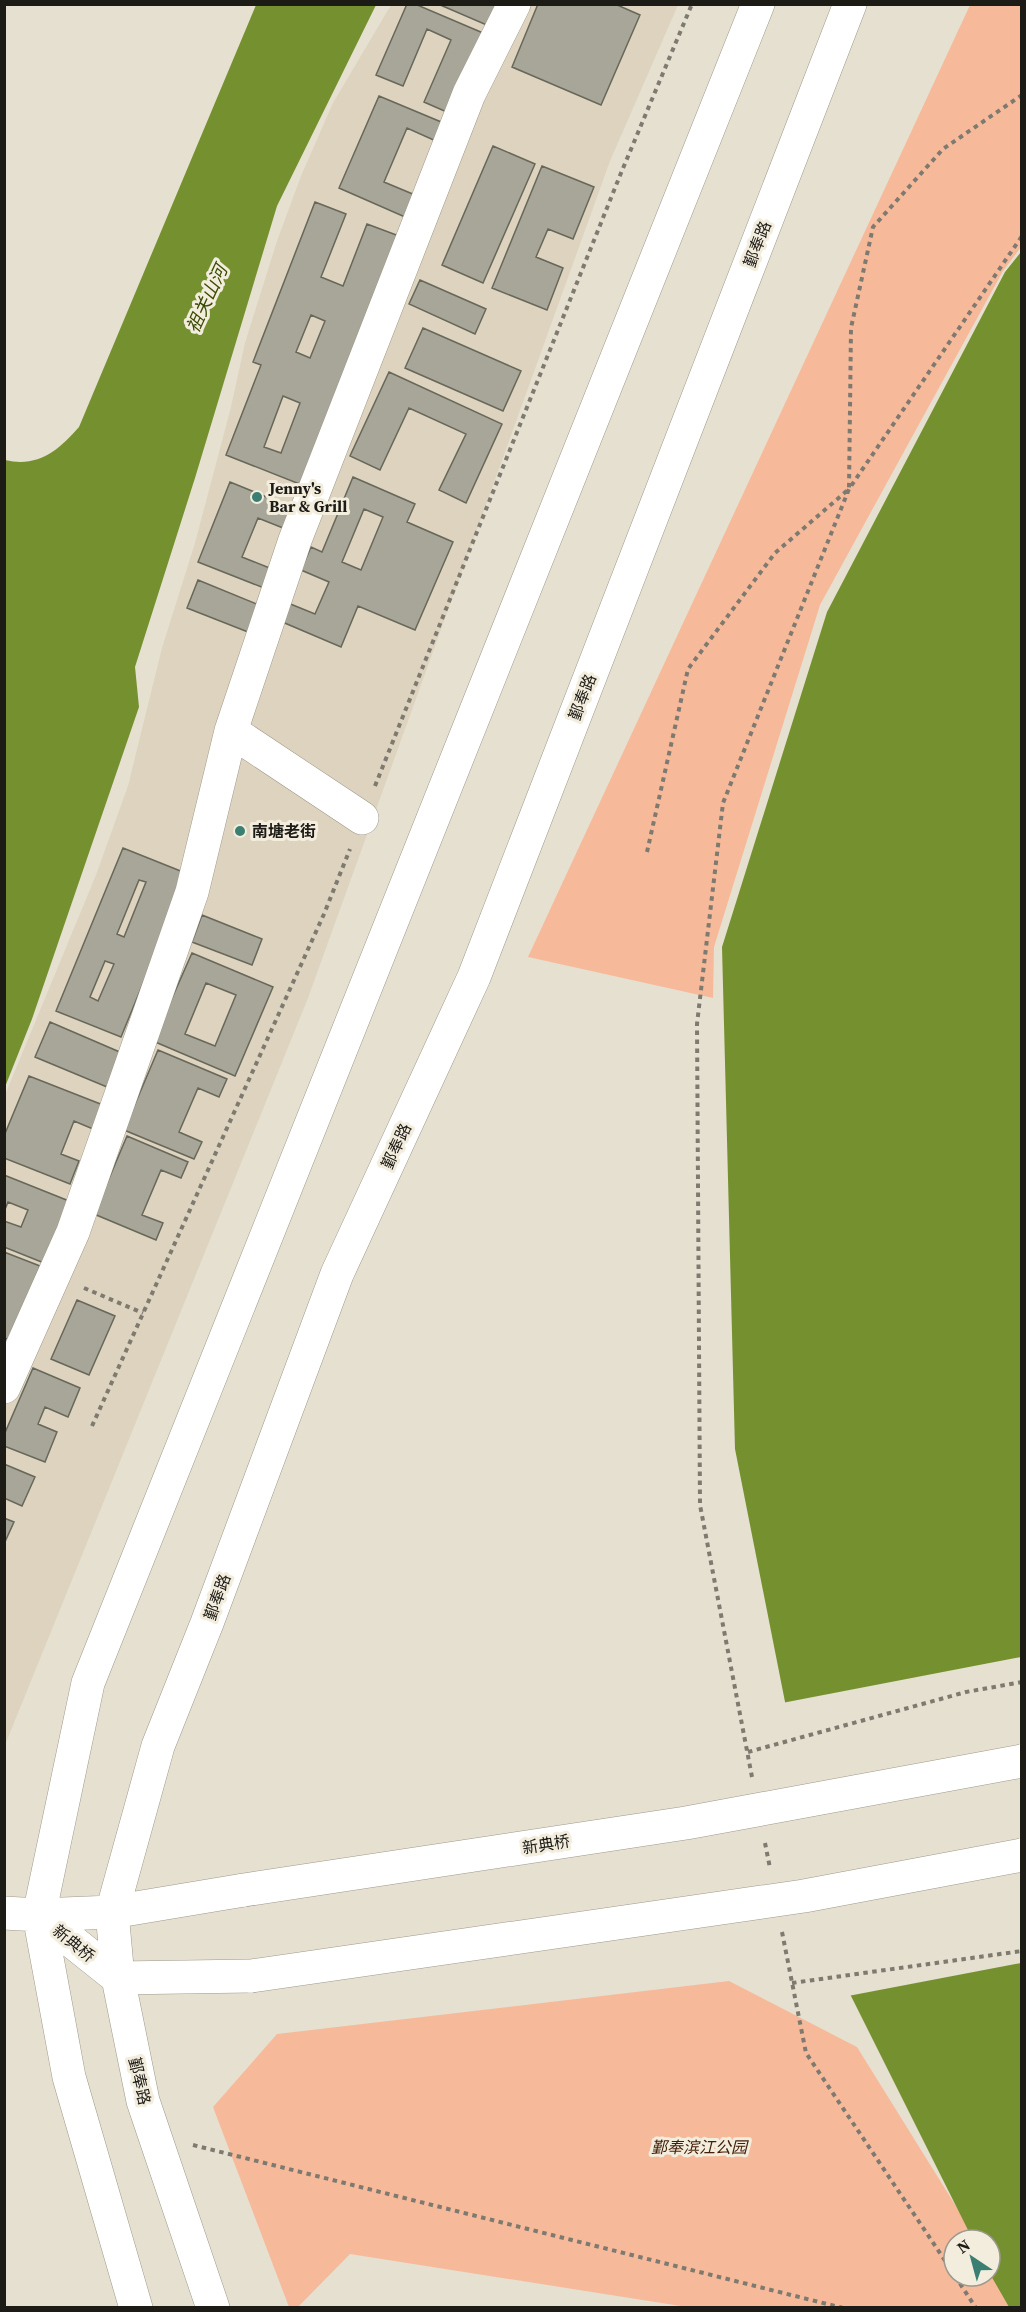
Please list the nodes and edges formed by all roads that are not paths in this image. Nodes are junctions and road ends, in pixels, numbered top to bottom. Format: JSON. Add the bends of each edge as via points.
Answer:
{"nodes":[{"id":1,"x":514,"y":4,"type":"edge"},
{"id":2,"x":758,"y":4,"type":"edge"},
{"id":3,"x":850,"y":4,"type":"edge"},
{"id":4,"x":231,"y":731,"type":"junction"},
{"id":5,"x":362,"y":818,"type":"road end"},
{"id":6,"x":4,"y":1387,"type":"edge"},
{"id":7,"x":1022,"y":1761,"type":"edge"},
{"id":8,"x":1022,"y":1856,"type":"edge"},
{"id":9,"x":112,"y":1912,"type":"junction"},
{"id":10,"x":4,"y":1913,"type":"edge"},
{"id":11,"x":39,"y":1915,"type":"junction"},
{"id":12,"x":118,"y":1978,"type":"junction"},
{"id":13,"x":136,"y":2307,"type":"edge"},
{"id":14,"x":213,"y":2307,"type":"edge"}],
"edges":[{"from":1,"to":4,"type":"main road","via":[[469,94],[299,529]]},
{"from":2,"to":11,"type":"main road","via":[[88,1683]]},
{"from":3,"to":9,"type":"main road","name":"鄞奉路","via":[[474,977],[337,1274],[158,1746]]},
{"from":4,"to":5,"type":"main road"},
{"from":4,"to":6,"type":"main road","via":[[192,892],[73,1232]]},
{"from":7,"to":9,"type":"main road","name":"新典桥","bridge":true,"via":[[686,1823]]},
{"from":8,"to":12,"type":"main road","bridge":true,"via":[[804,1896],[250,1976]]},
{"from":9,"to":11,"type":"main road","name":"新典桥"},
{"from":9,"to":12,"type":"main road","name":"鄞奉路"},
{"from":10,"to":11,"type":"main road"},
{"from":11,"to":12,"type":"main road","name":"新典桥"},
{"from":11,"to":13,"type":"main road","via":[[69,2077]]},
{"from":12,"to":14,"type":"main road","name":"鄞奉路","via":[[143,2102]]}]}
